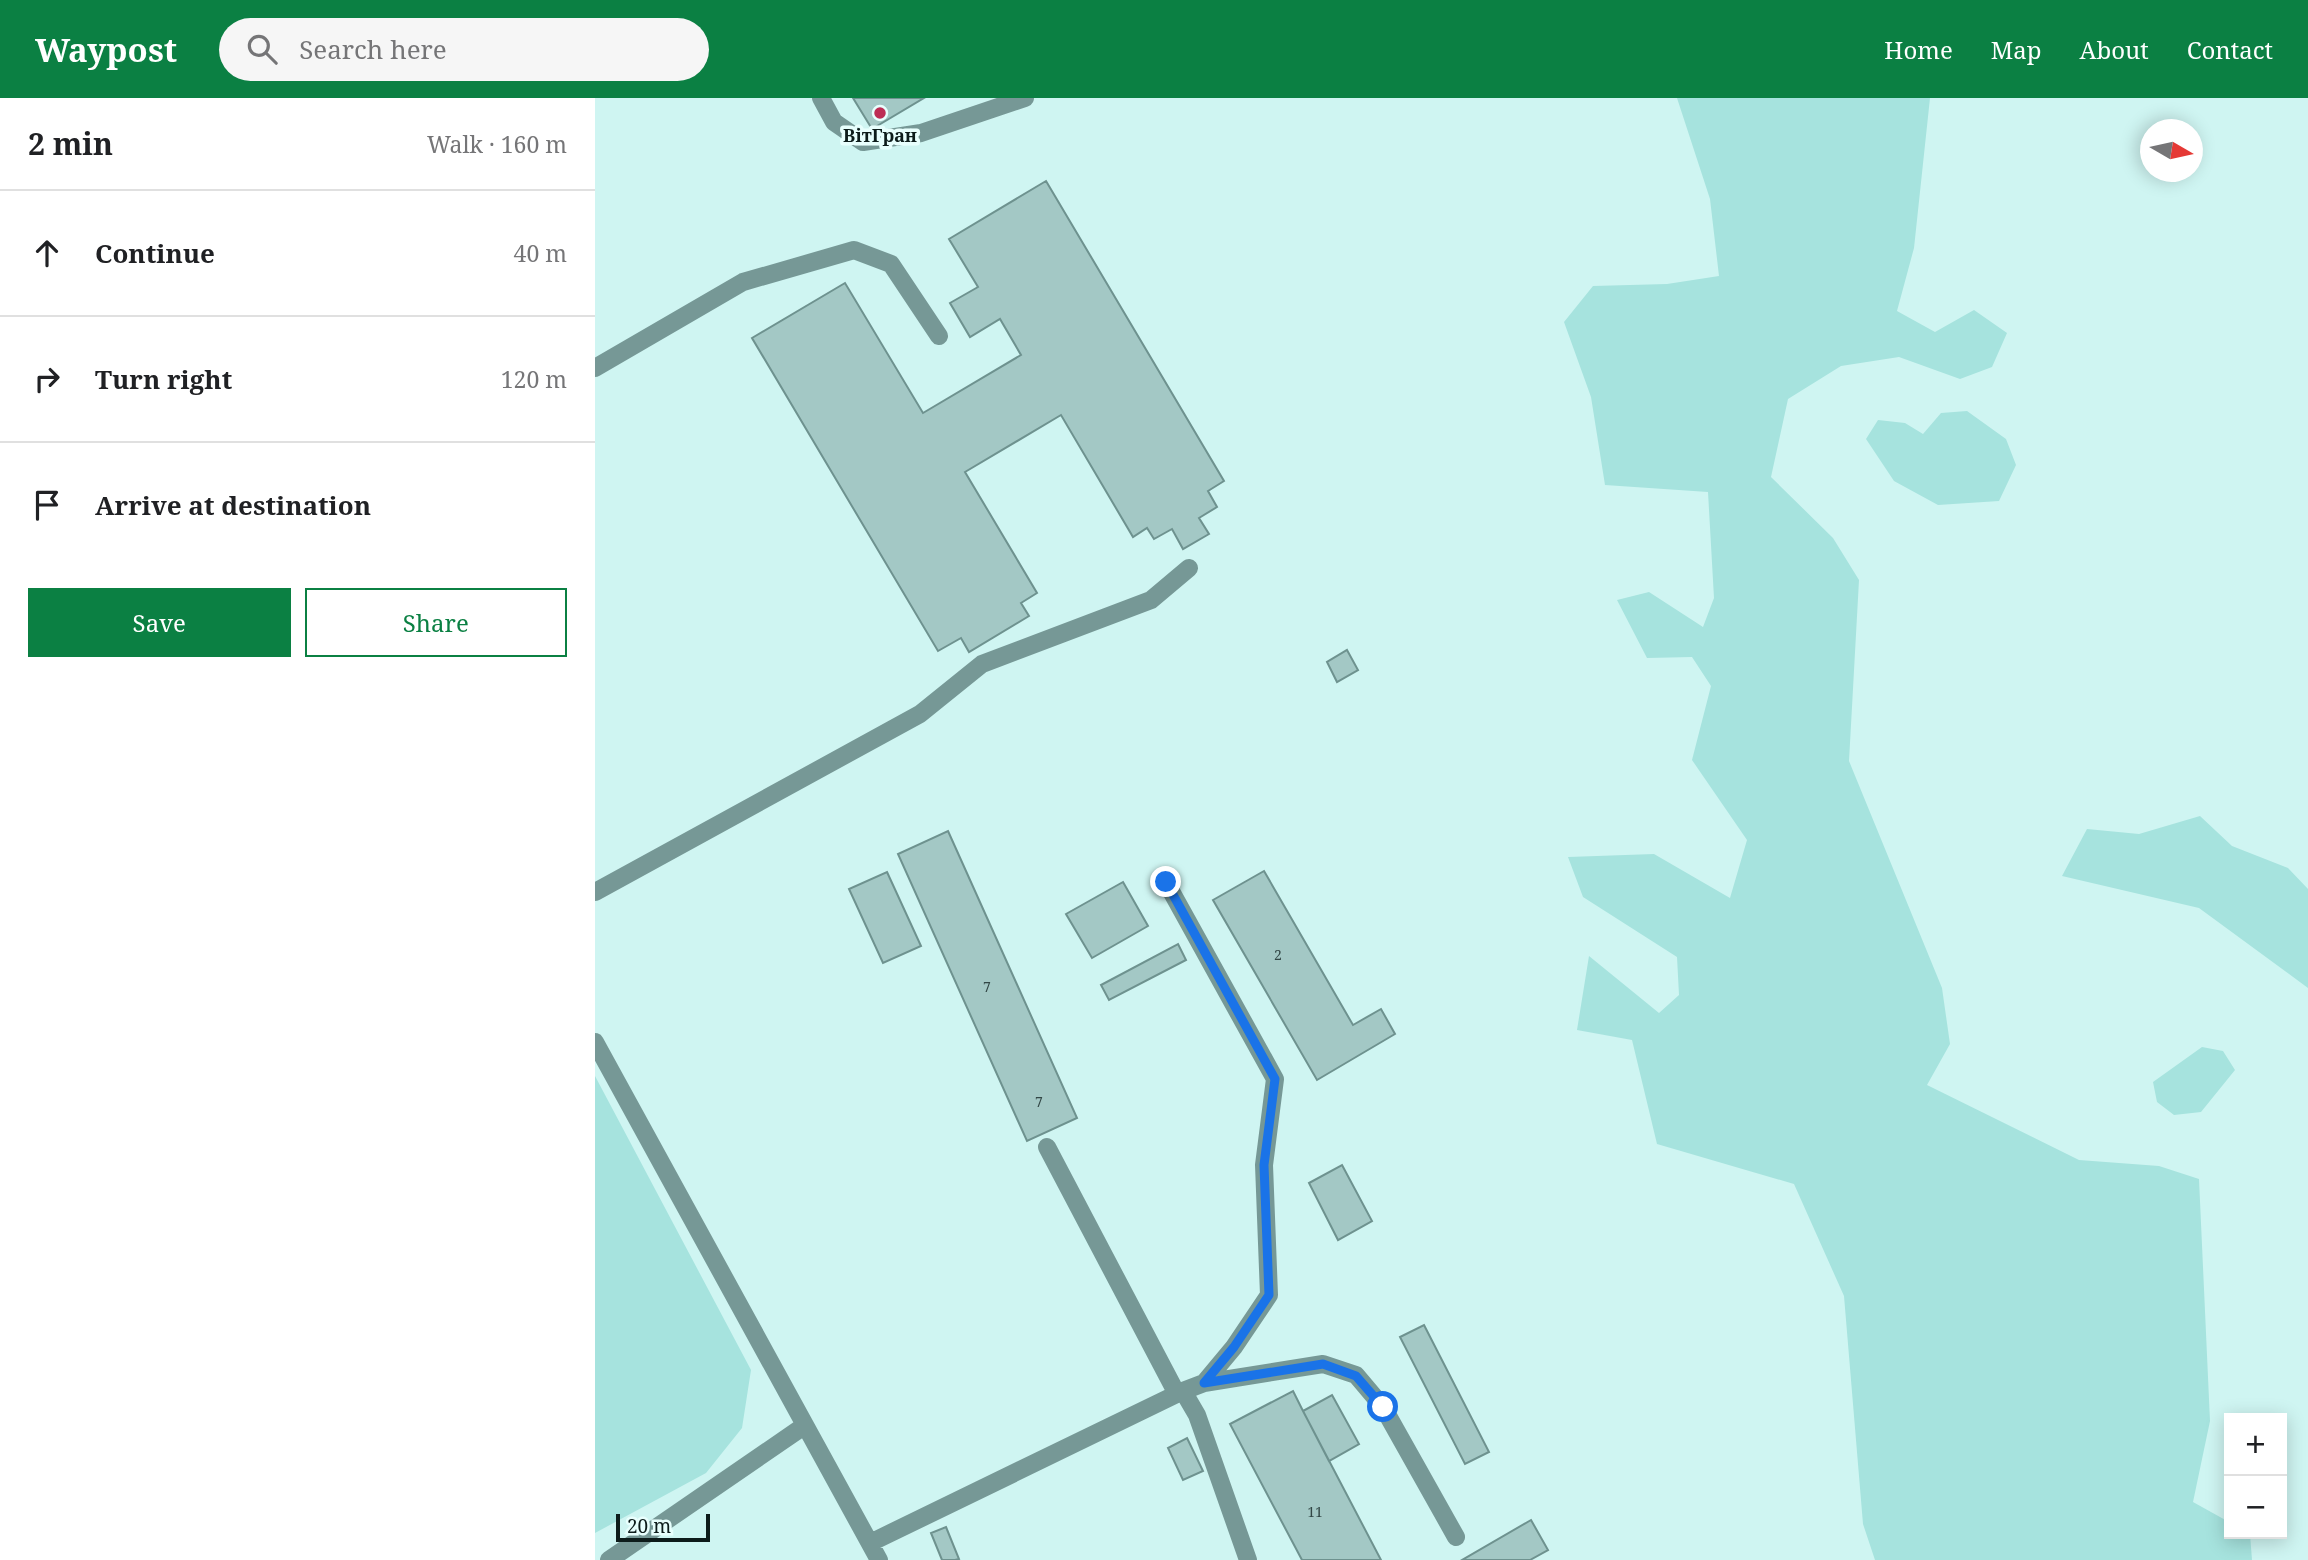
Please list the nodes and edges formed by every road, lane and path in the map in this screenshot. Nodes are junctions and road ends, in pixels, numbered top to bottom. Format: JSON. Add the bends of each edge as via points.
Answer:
{"nodes":[{"id":1,"x":821,"y":98,"type":"edge"},
{"id":2,"x":1025,"y":98,"type":"edge"},
{"id":3,"x":939,"y":336,"type":"dead end"},
{"id":4,"x":595,"y":368,"type":"edge"},
{"id":5,"x":1189,"y":568,"type":"dead end"},
{"id":6,"x":1166,"y":882,"type":"dead end"},
{"id":7,"x":595,"y":892,"type":"edge"},
{"id":8,"x":595,"y":1042,"type":"edge"},
{"id":9,"x":1047,"y":1147,"type":"dead end"},
{"id":10,"x":1204,"y":1383,"type":"junction"},
{"id":11,"x":1180,"y":1392,"type":"junction"},
{"id":12,"x":804,"y":1426,"type":"junction"},
{"id":13,"x":1456,"y":1538,"type":"dead end"},
{"id":14,"x":870,"y":1543,"type":"junction"},
{"id":15,"x":609,"y":1560,"type":"edge"},
{"id":16,"x":879,"y":1560,"type":"edge"},
{"id":17,"x":1248,"y":1560,"type":"edge"}],
"edges":[{"from":1,"to":2,"type":"street","via":[[834,122],[863,142],[921,133]]},
{"from":3,"to":4,"type":"street","via":[[891,264],[854,250],[743,282]]},
{"from":5,"to":7,"type":"street","via":[[1151,600],[982,664],[920,714]]},
{"from":6,"to":10,"type":"street","via":[[1275,1079],[1264,1165],[1269,1295]]},
{"from":8,"to":12,"type":"street"},
{"from":9,"to":11,"type":"street"},
{"from":10,"to":11,"type":"street"},
{"from":10,"to":13,"type":"street","via":[[1323,1364],[1356,1376],[1383,1407]]},
{"from":11,"to":14,"type":"street"},
{"from":11,"to":17,"type":"street","via":[[1197,1415]]},
{"from":12,"to":14,"type":"street"},
{"from":12,"to":15,"type":"street"},
{"from":14,"to":16,"type":"street"}]}
